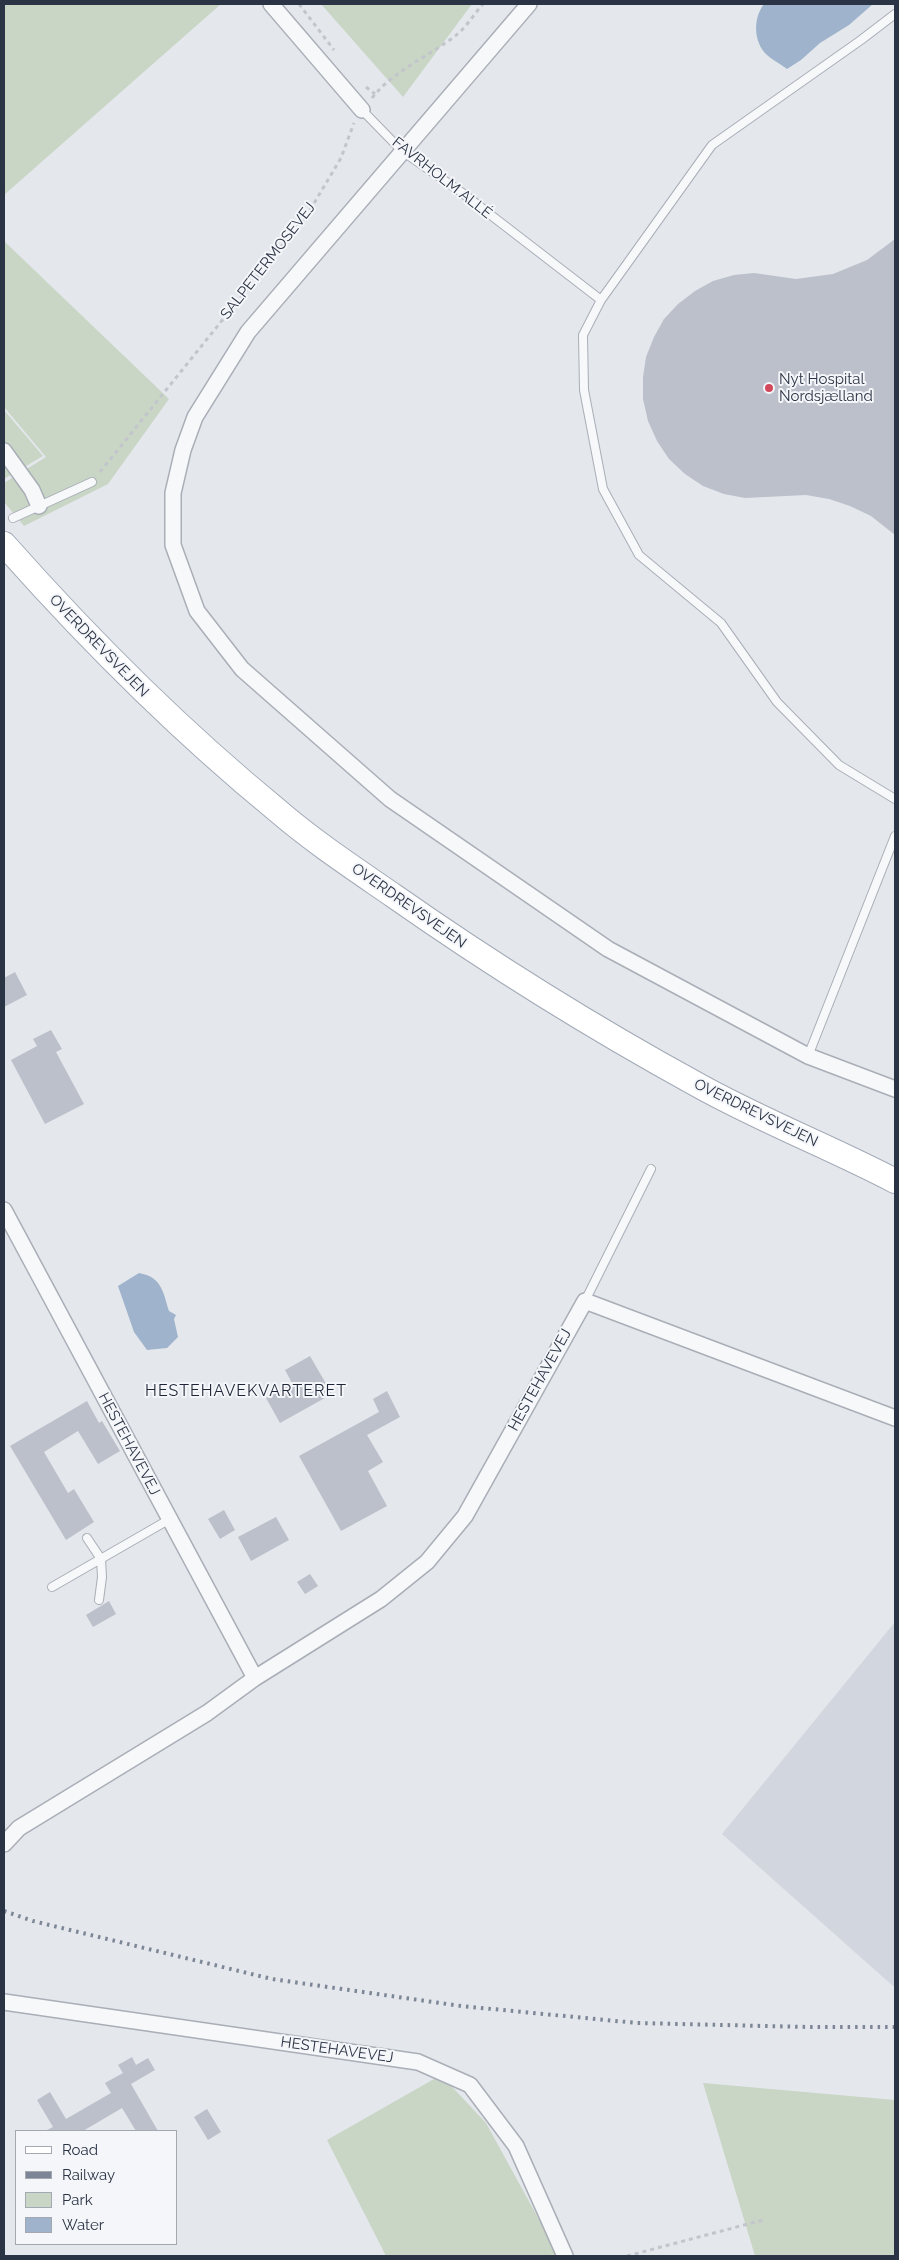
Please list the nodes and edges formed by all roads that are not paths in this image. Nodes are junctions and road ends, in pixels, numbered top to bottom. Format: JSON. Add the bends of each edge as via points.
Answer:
{"nodes":[{"id":1,"x":271,"y":4,"type":"edge"},
{"id":2,"x":530,"y":4,"type":"edge"},
{"id":3,"x":895,"y":14,"type":"edge"},
{"id":4,"x":362,"y":110,"type":"joint"},
{"id":5,"x":402,"y":151,"type":"junction"},
{"id":6,"x":601,"y":300,"type":"junction"},
{"id":7,"x":4,"y":451,"type":"edge"},
{"id":8,"x":92,"y":482,"type":"road end"},
{"id":9,"x":39,"y":506,"type":"junction"},
{"id":10,"x":13,"y":518,"type":"dead end"},
{"id":11,"x":4,"y":544,"type":"edge"},
{"id":12,"x":895,"y":799,"type":"edge"},
{"id":13,"x":895,"y":836,"type":"edge"},
{"id":14,"x":808,"y":1056,"type":"junction"},
{"id":15,"x":895,"y":1089,"type":"edge"},
{"id":16,"x":651,"y":1169,"type":"dead end"},
{"id":17,"x":891,"y":1178,"type":"edge"},
{"id":18,"x":4,"y":1210,"type":"edge"},
{"id":19,"x":584,"y":1302,"type":"junction"},
{"id":20,"x":895,"y":1418,"type":"edge"},
{"id":21,"x":170,"y":1519,"type":"junction"},
{"id":22,"x":87,"y":1538,"type":"dead end"},
{"id":23,"x":101,"y":1559,"type":"junction"},
{"id":24,"x":52,"y":1587,"type":"dead end"},
{"id":25,"x":98,"y":1600,"type":"dead end"},
{"id":26,"x":255,"y":1678,"type":"junction"},
{"id":27,"x":4,"y":1844,"type":"edge"},
{"id":28,"x":4,"y":2002,"type":"edge"},
{"id":29,"x":566,"y":2256,"type":"edge"}],
"edges":[{"from":1,"to":4,"type":"street","name":"FAVRHOLM ALLÉ"},
{"from":2,"to":5,"type":"street"},
{"from":3,"to":6,"type":"lane","via":[[712,145]]},
{"from":4,"to":5,"type":"lane","name":"FAVRHOLM ALLÉ"},
{"from":5,"to":6,"type":"lane","name":"FAVRHOLM ALLÉ","via":[[461,192]]},
{"from":5,"to":14,"type":"street","via":[[248,332],[195,417],[173,493],[174,545],[197,610],[242,669],[390,799],[608,949]]},
{"from":6,"to":12,"type":"lane","via":[[582,335],[584,390],[604,489],[639,555],[720,623],[777,702],[839,765]]},
{"from":7,"to":9,"type":"street","via":[[32,490]]},
{"from":8,"to":9,"type":"lane"},
{"from":9,"to":10,"type":"lane"},
{"from":11,"to":17,"type":"main road","name":"OVERDREVSVEJEN","via":[[113,662],[190,737],[280,814],[363,874],[529,987],[624,1043],[698,1085]]},
{"from":13,"to":14,"type":"lane"},
{"from":14,"to":15,"type":"street"},
{"from":16,"to":19,"type":"lane"},
{"from":18,"to":21,"type":"street","name":"HESTEHAVEVEJ"},
{"from":19,"to":20,"type":"street"},
{"from":19,"to":26,"type":"street","name":"HESTEHAVEVEJ","via":[[465,1516],[427,1562],[381,1599]]},
{"from":21,"to":23,"type":"lane"},
{"from":21,"to":26,"type":"street","name":"HESTEHAVEVEJ"},
{"from":22,"to":23,"type":"lane"},
{"from":23,"to":24,"type":"lane"},
{"from":23,"to":25,"type":"lane"},
{"from":26,"to":27,"type":"street","name":"HESTEHAVEVEJ","via":[[207,1713],[19,1828]]},
{"from":28,"to":29,"type":"street","name":"HESTEHAVEVEJ","via":[[418,2062],[444,2073],[470,2085],[516,2146]]}]}
